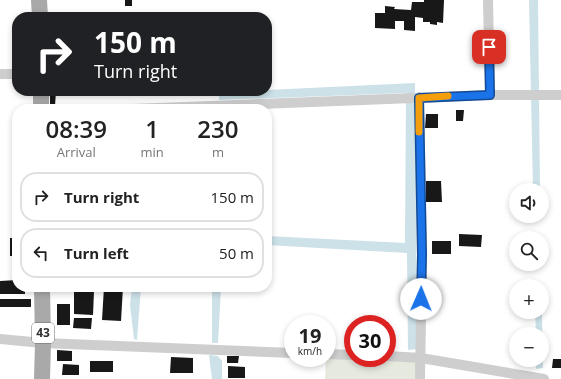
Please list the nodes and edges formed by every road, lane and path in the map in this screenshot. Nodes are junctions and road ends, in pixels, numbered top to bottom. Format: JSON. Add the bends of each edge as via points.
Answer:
{"nodes":[{"id":1,"x":39,"y":0,"type":"edge"},
{"id":2,"x":488,"y":0,"type":"edge"},
{"id":3,"x":40,"y":12,"type":"edge"},
{"id":4,"x":0,"y":74,"type":"edge"},
{"id":5,"x":12,"y":74,"type":"edge"},
{"id":6,"x":490,"y":95,"type":"junction"},
{"id":7,"x":561,"y":95,"type":"edge"},
{"id":8,"x":419,"y":98,"type":"junction"},
{"id":9,"x":256,"y":104,"type":"edge"},
{"id":10,"x":42,"y":292,"type":"edge"},
{"id":11,"x":0,"y":339,"type":"edge"},
{"id":12,"x":43,"y":343,"type":"junction"},
{"id":13,"x":284,"y":353,"type":"edge"},
{"id":14,"x":396,"y":357,"type":"edge"},
{"id":15,"x":421,"y":358,"type":"junction"},
{"id":16,"x":42,"y":379,"type":"edge"},
{"id":17,"x":420,"y":379,"type":"edge"},
{"id":18,"x":544,"y":379,"type":"edge"}],
"edges":[{"from":1,"to":3,"type":"main road"},
{"from":2,"to":6,"type":"street"},
{"from":4,"to":5,"type":"street"},
{"from":6,"to":7,"type":"street"},
{"from":6,"to":8,"type":"street"},
{"from":8,"to":9,"type":"street"},
{"from":8,"to":15,"type":"street"},
{"from":10,"to":12,"type":"main road","number":"43"},
{"from":11,"to":12,"type":"street"},
{"from":12,"to":13,"type":"street"},
{"from":12,"to":16,"type":"main road","number":"43"},
{"from":14,"to":15,"type":"street"},
{"from":15,"to":17,"type":"street"},
{"from":15,"to":18,"type":"street"}]}
